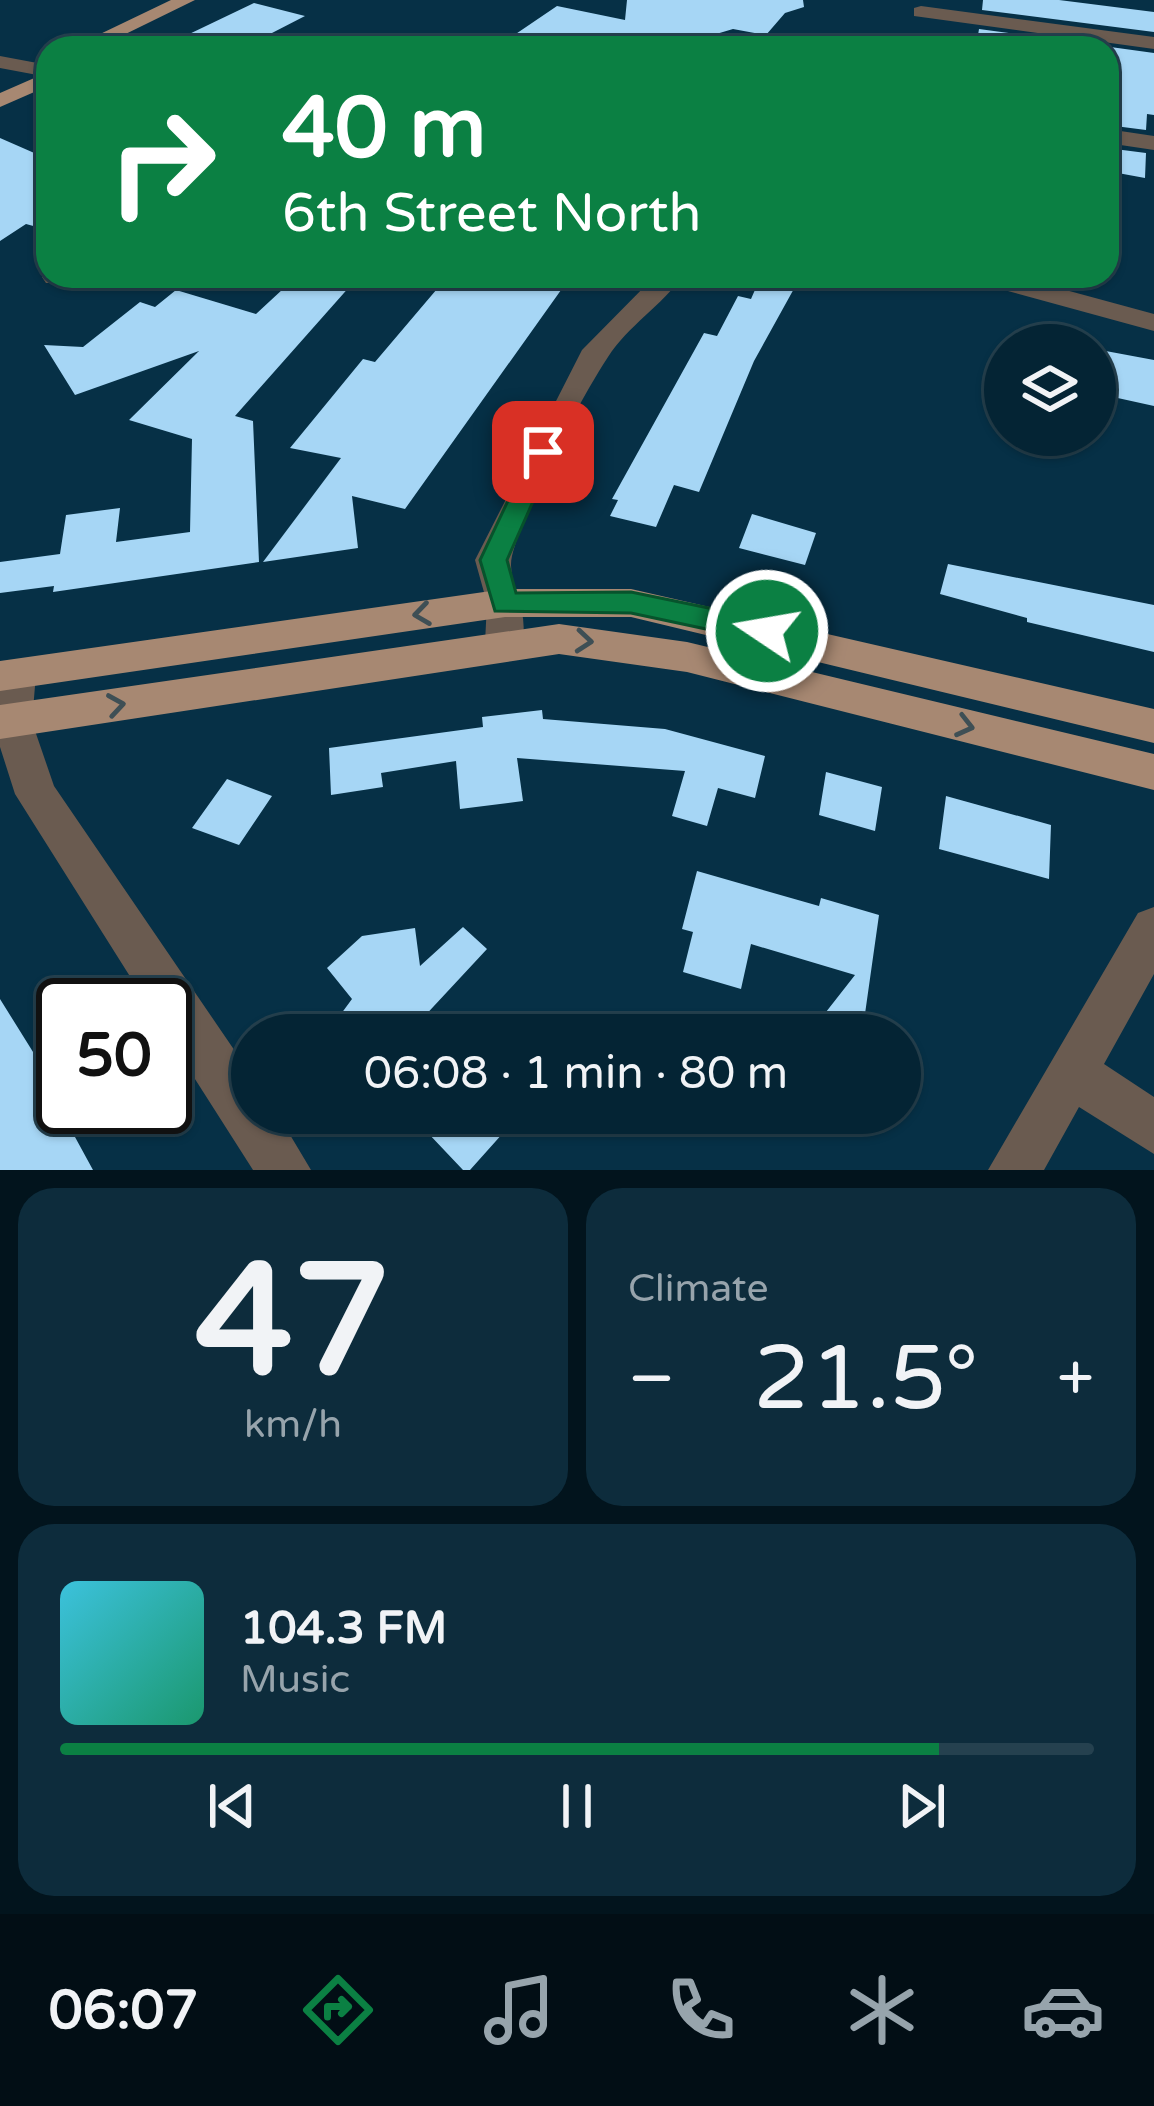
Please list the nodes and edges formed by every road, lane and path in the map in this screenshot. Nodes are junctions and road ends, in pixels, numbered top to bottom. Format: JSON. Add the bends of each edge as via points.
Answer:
{"nodes":[{"id":1,"x":186,"y":0,"type":"edge"},
{"id":2,"x":216,"y":0,"type":"edge"},
{"id":3,"x":921,"y":12,"type":"dead end"},
{"id":4,"x":107,"y":36,"type":"edge"},
{"id":5,"x":139,"y":36,"type":"edge"},
{"id":6,"x":1101,"y":36,"type":"edge"},
{"id":7,"x":1119,"y":38,"type":"edge"},
{"id":8,"x":1154,"y":43,"type":"edge"},
{"id":9,"x":0,"y":62,"type":"edge"},
{"id":10,"x":36,"y":68,"type":"edge"},
{"id":11,"x":36,"y":73,"type":"edge"},
{"id":12,"x":36,"y":76,"type":"edge"},
{"id":13,"x":0,"y":84,"type":"edge"},
{"id":14,"x":0,"y":100,"type":"edge"},
{"id":15,"x":1119,"y":138,"type":"edge"},
{"id":16,"x":1154,"y":143,"type":"edge"},
{"id":17,"x":658,"y":288,"type":"edge"},
{"id":18,"x":1027,"y":288,"type":"edge"},
{"id":19,"x":1154,"y":323,"type":"edge"},
{"id":20,"x":505,"y":603,"type":"junction"},
{"id":21,"x":504,"y":643,"type":"junction"},
{"id":22,"x":8,"y":675,"type":"edge"},
{"id":23,"x":6,"y":722,"type":"edge"},
{"id":24,"x":1154,"y":726,"type":"edge"},
{"id":25,"x":1154,"y":772,"type":"edge"},
{"id":26,"x":1154,"y":929,"type":"edge"},
{"id":27,"x":1072,"y":1072,"type":"junction"},
{"id":28,"x":1154,"y":1128,"type":"edge"},
{"id":29,"x":284,"y":1170,"type":"edge"},
{"id":30,"x":1015,"y":1170,"type":"edge"}],
"edges":[{"from":1,"to":4,"type":"main road"},
{"from":2,"to":5,"type":"main road"},
{"from":3,"to":6,"type":"street"},
{"from":7,"to":8,"type":"street"},
{"from":9,"to":10,"type":"street"},
{"from":11,"to":13,"type":"main road"},
{"from":12,"to":14,"type":"main road"},
{"from":15,"to":16,"type":"street"},
{"from":17,"to":20,"type":"street","via":[[597,350],[525,486],[494,560]]},
{"from":18,"to":19,"type":"street"},
{"from":20,"to":21,"type":"street"},
{"from":20,"to":22,"type":"main road","one_way":true},
{"from":20,"to":24,"type":"main road","via":[[631,603]]},
{"from":23,"to":21,"type":"main road","one_way":true},
{"from":21,"to":25,"type":"main road","one_way":true,"via":[[559,639],[687,657]]},
{"from":22,"to":23,"type":"street"},
{"from":23,"to":29,"type":"street","via":[[36,794]]},
{"from":26,"to":27,"type":"street"},
{"from":27,"to":28,"type":"street"},
{"from":27,"to":30,"type":"street"}]}
